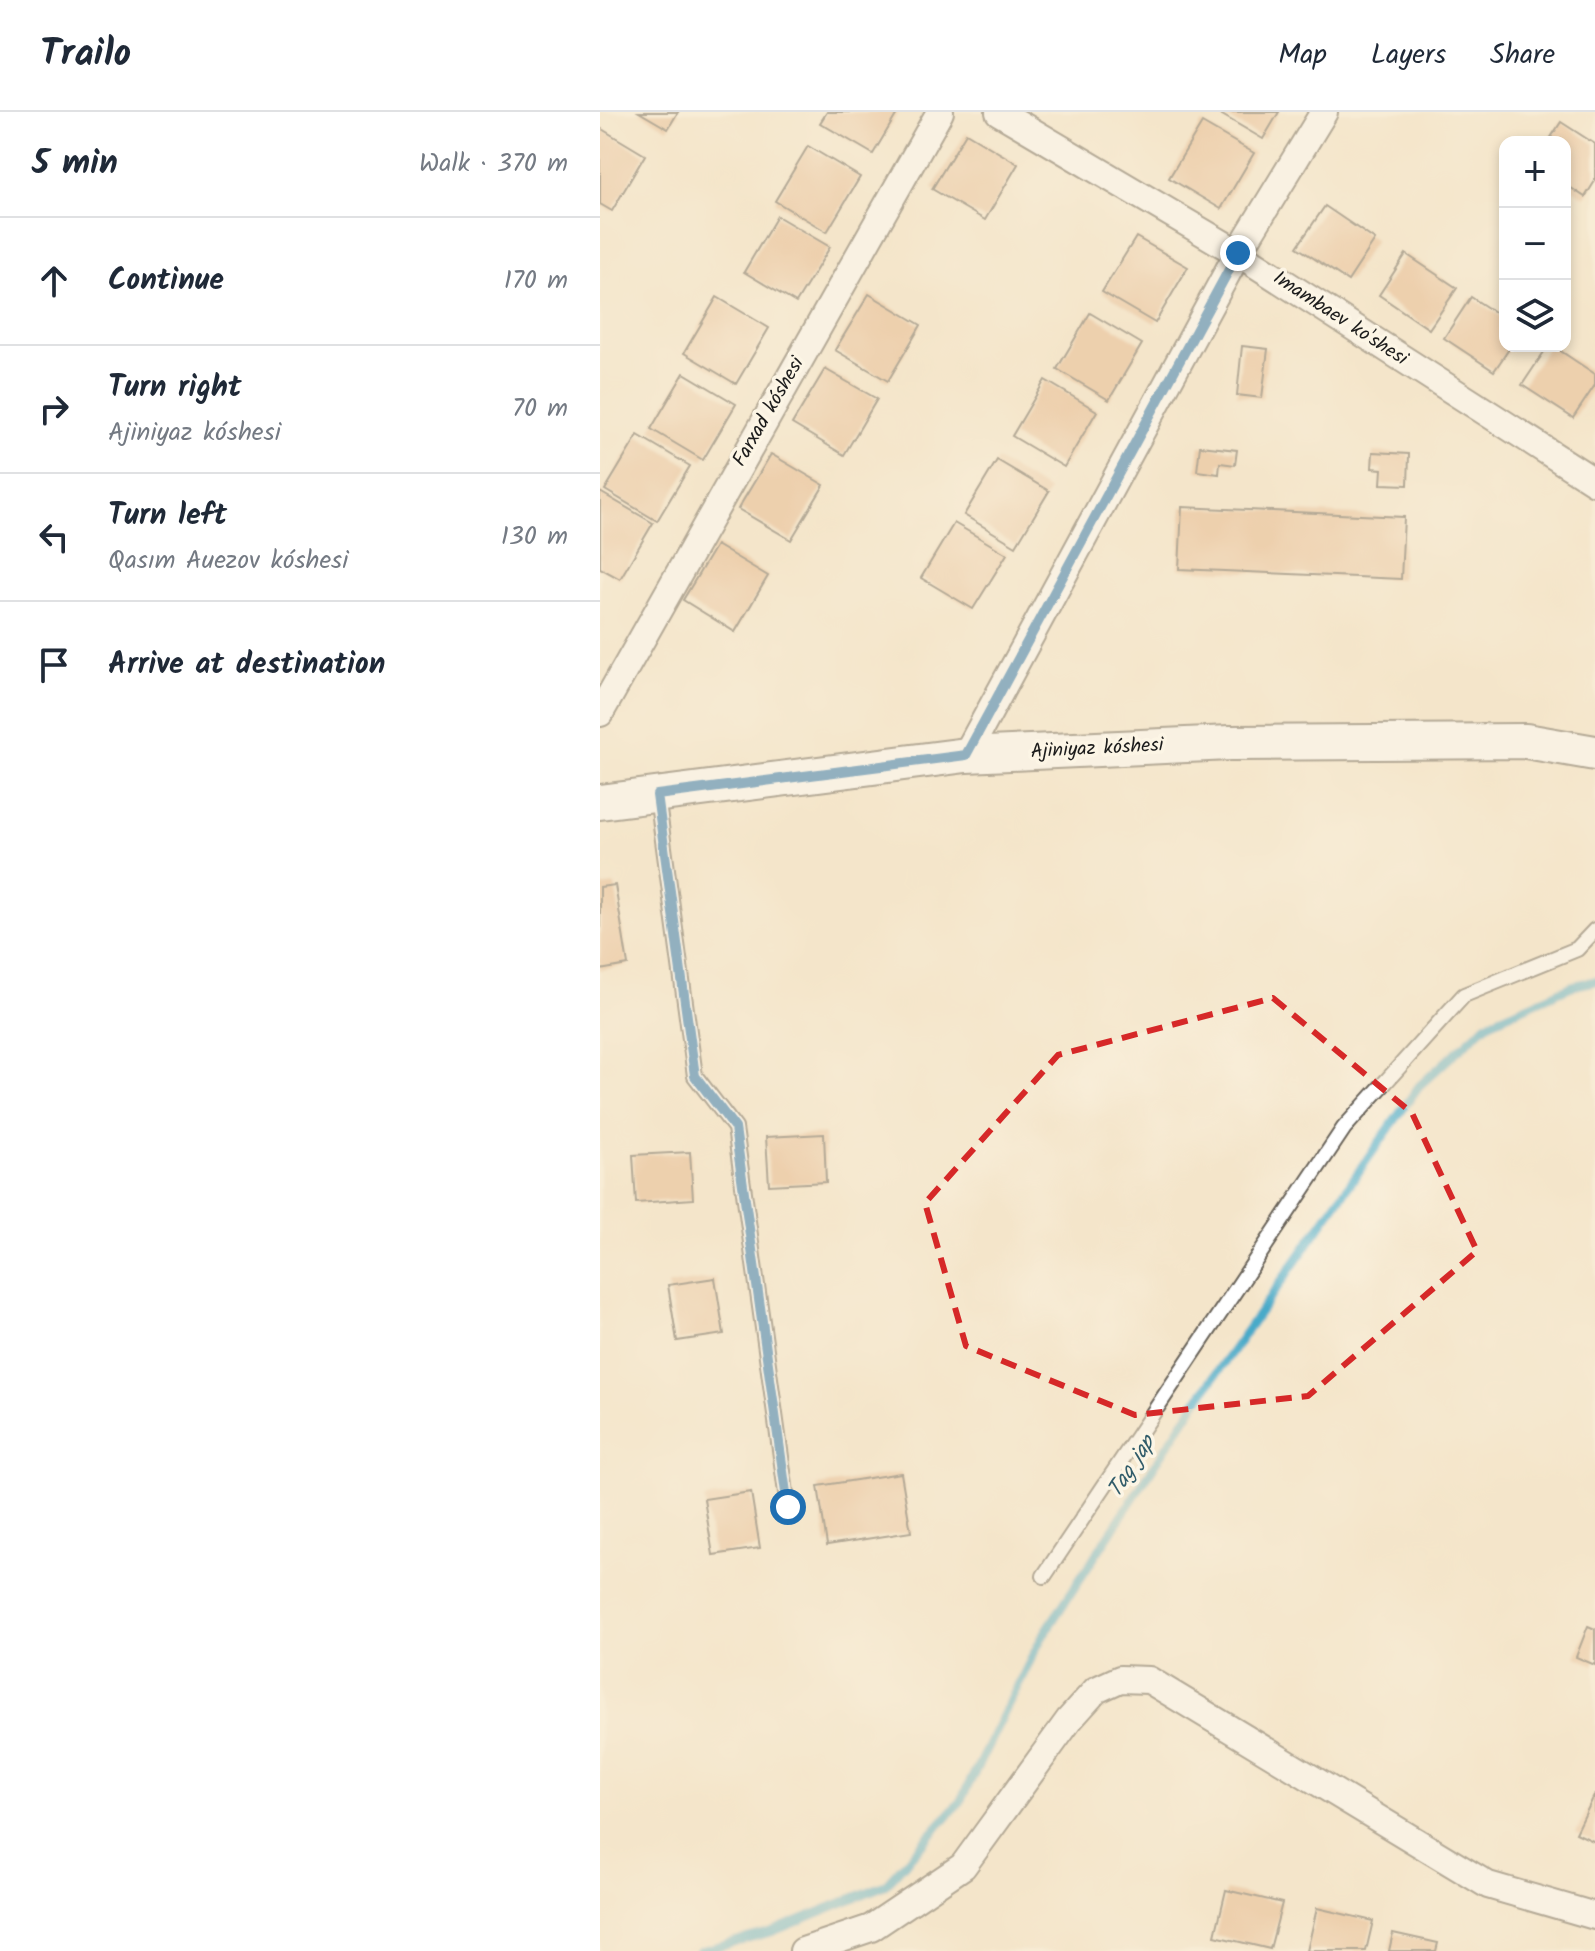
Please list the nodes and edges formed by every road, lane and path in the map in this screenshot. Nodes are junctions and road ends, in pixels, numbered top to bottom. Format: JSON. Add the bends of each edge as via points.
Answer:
{"nodes":[{"id":1,"x":940,"y":112,"type":"edge"},
{"id":2,"x":999,"y":112,"type":"edge"},
{"id":3,"x":1324,"y":112,"type":"edge"},
{"id":4,"x":1238,"y":253,"type":"junction"},
{"id":5,"x":1595,"y":482,"type":"edge"},
{"id":6,"x":600,"y":713,"type":"edge"},
{"id":7,"x":1595,"y":753,"type":"edge"},
{"id":8,"x":966,"y":755,"type":"junction"},
{"id":9,"x":657,"y":795,"type":"junction"},
{"id":10,"x":600,"y":802,"type":"edge"},
{"id":11,"x":1595,"y":930,"type":"edge"},
{"id":12,"x":788,"y":1507,"type":"dead end"},
{"id":13,"x":1044,"y":1576,"type":"dead end"},
{"id":14,"x":1595,"y":1916,"type":"edge"},
{"id":15,"x":803,"y":1951,"type":"edge"}],
"edges":[{"from":1,"to":6,"type":"street","name":"Farxad kóshesi"},
{"from":2,"to":4,"type":"street","name":"Imambaev ko'shesi"},
{"from":3,"to":4,"type":"street"},
{"from":4,"to":5,"type":"street","name":"Imambaev ko'shesi"},
{"from":4,"to":8,"type":"street"},
{"from":7,"to":8,"type":"street","name":"Ajiniyaz kóshesi","via":[[1510,741],[1230,743]]},
{"from":8,"to":9,"type":"street","name":"Ajiniyaz kóshesi"},
{"from":9,"to":10,"type":"street","name":"Ajiniyaz kóshesi"},
{"from":9,"to":12,"type":"lane","via":[[695,1076],[735,1128]]},
{"from":11,"to":13,"type":"lane","via":[[1577,949],[1464,995],[1344,1128]]},
{"from":14,"to":15,"type":"street","via":[[1488,1885],[1149,1680],[1120,1679],[1096,1690],[1069,1720],[963,1866],[871,1928]]}]}
